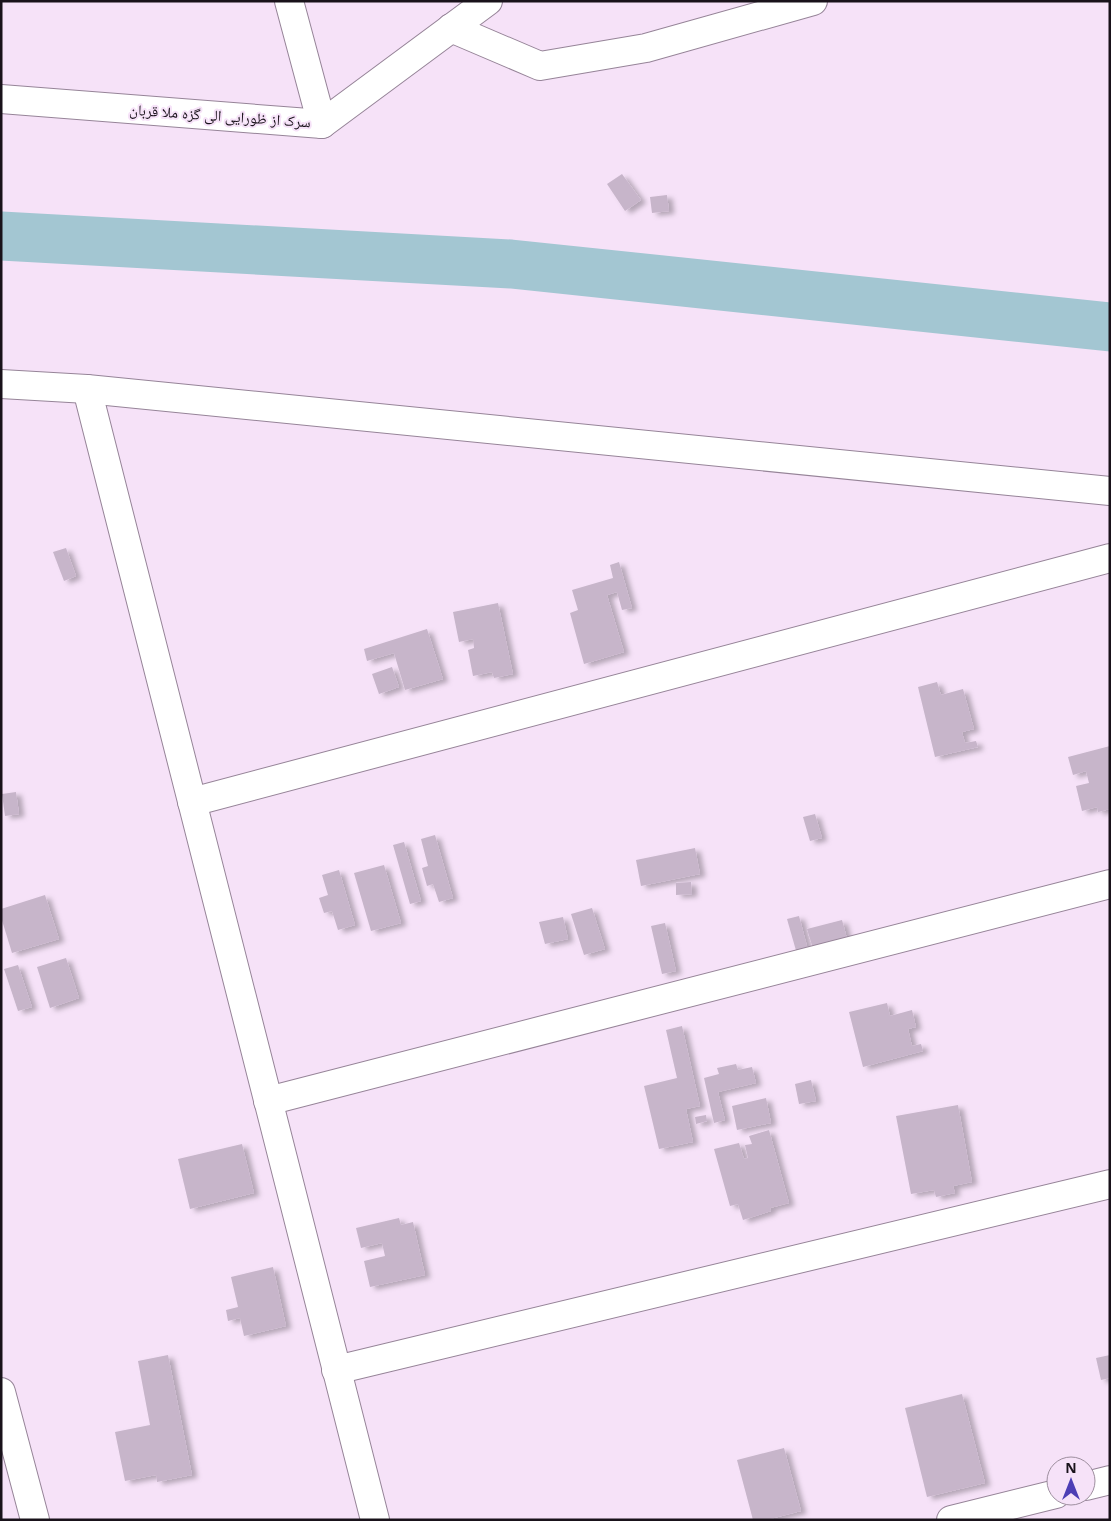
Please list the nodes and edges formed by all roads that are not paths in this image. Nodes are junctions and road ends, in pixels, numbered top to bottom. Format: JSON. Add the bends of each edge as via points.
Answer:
{"nodes":[{"id":1,"x":289,"y":1,"type":"edge"},
{"id":2,"x":488,"y":1,"type":"edge"},
{"id":3,"x":813,"y":1,"type":"edge"},
{"id":4,"x":451,"y":28,"type":"junction"},
{"id":5,"x":1,"y":99,"type":"edge"},
{"id":6,"x":322,"y":124,"type":"junction"},
{"id":7,"x":1,"y":384,"type":"edge"},
{"id":8,"x":87,"y":389,"type":"junction"},
{"id":9,"x":1110,"y":491,"type":"edge"},
{"id":10,"x":1110,"y":558,"type":"edge"},
{"id":11,"x":192,"y":802,"type":"junction"},
{"id":12,"x":1110,"y":884,"type":"edge"},
{"id":13,"x":268,"y":1102,"type":"junction"},
{"id":14,"x":1110,"y":1184,"type":"edge"},
{"id":15,"x":336,"y":1370,"type":"junction"},
{"id":16,"x":1,"y":1392,"type":"edge"},
{"id":17,"x":10,"y":1460,"type":"edge"},
{"id":18,"x":1110,"y":1480,"type":"edge"},
{"id":19,"x":1096,"y":1484,"type":"edge"},
{"id":20,"x":1046,"y":1496,"type":"edge"},
{"id":21,"x":35,"y":1520,"type":"edge"},
{"id":22,"x":375,"y":1520,"type":"edge"},
{"id":23,"x":951,"y":1520,"type":"edge"}],
"edges":[{"from":1,"to":6,"type":"street"},
{"from":2,"to":4,"type":"street","name":"سرک از ظورایی الی گزه ملا قربان"},
{"from":3,"to":4,"type":"street","via":[[646,48],[540,66]]},
{"from":4,"to":6,"type":"street","name":"سرک از ظورایی الی گزه ملا قربان"},
{"from":5,"to":6,"type":"street","name":"سرک از ظورایی الی گزه ملا قربان"},
{"from":7,"to":8,"type":"street"},
{"from":8,"to":9,"type":"street"},
{"from":8,"to":11,"type":"street"},
{"from":10,"to":11,"type":"street"},
{"from":11,"to":13,"type":"street"},
{"from":12,"to":13,"type":"street"},
{"from":13,"to":15,"type":"street"},
{"from":14,"to":15,"type":"street"},
{"from":15,"to":22,"type":"street"},
{"from":16,"to":17,"type":"street"},
{"from":17,"to":21,"type":"street"},
{"from":18,"to":19,"type":"street"},
{"from":20,"to":23,"type":"street"}]}
